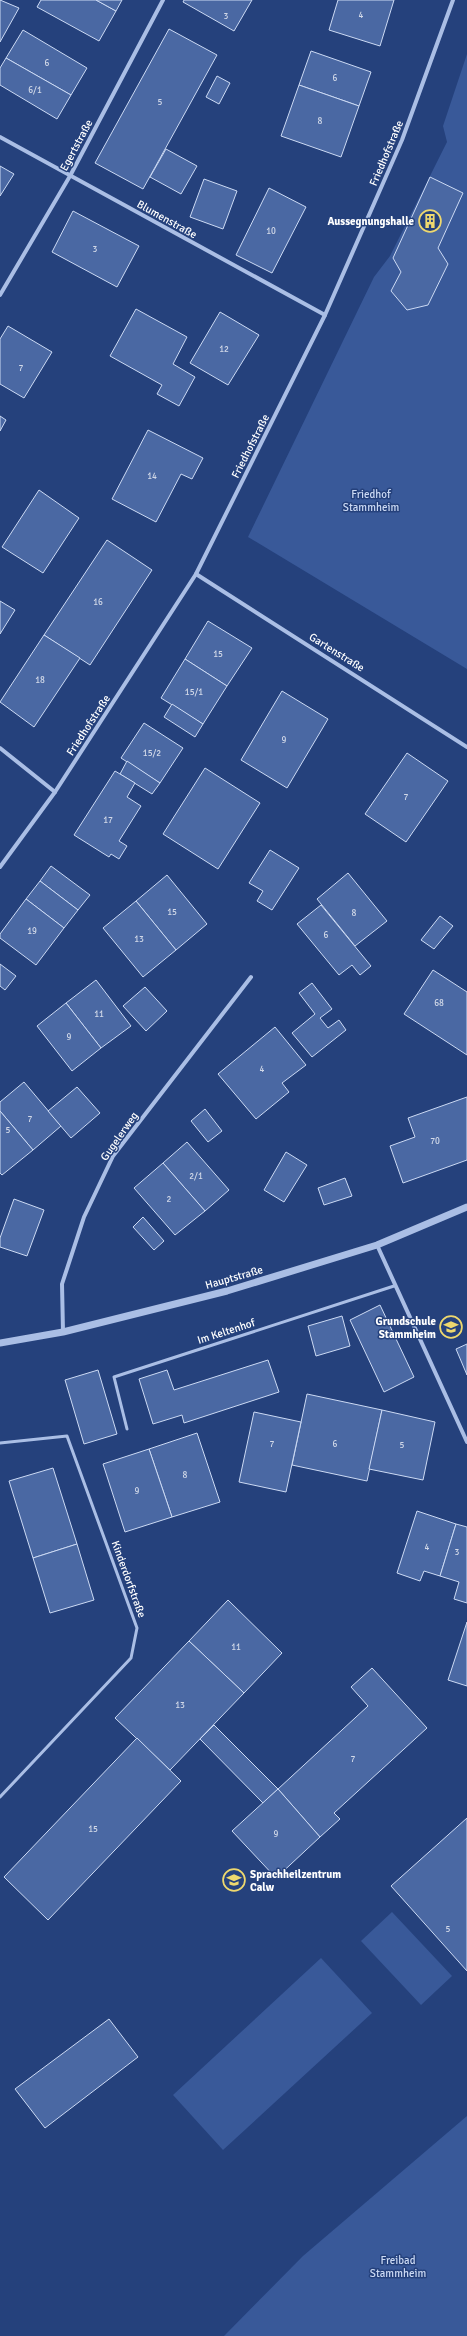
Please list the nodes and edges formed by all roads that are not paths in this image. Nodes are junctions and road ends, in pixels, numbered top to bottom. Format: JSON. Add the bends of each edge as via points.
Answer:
{"nodes":[{"id":1,"x":163,"y":0,"type":"edge"},
{"id":2,"x":453,"y":0,"type":"edge"},
{"id":3,"x":0,"y":137,"type":"edge"},
{"id":4,"x":70,"y":176,"type":"junction"},
{"id":5,"x":0,"y":295,"type":"edge"},
{"id":6,"x":326,"y":315,"type":"junction"},
{"id":7,"x":196,"y":574,"type":"junction"},
{"id":8,"x":467,"y":747,"type":"edge"},
{"id":9,"x":0,"y":748,"type":"edge"},
{"id":10,"x":55,"y":792,"type":"junction"},
{"id":11,"x":0,"y":867,"type":"edge"},
{"id":12,"x":251,"y":977,"type":"dead end"},
{"id":13,"x":467,"y":1207,"type":"edge"},
{"id":14,"x":377,"y":1245,"type":"junction"},
{"id":15,"x":394,"y":1286,"type":"junction"},
{"id":16,"x":62,"y":1332,"type":"junction"},
{"id":17,"x":0,"y":1343,"type":"edge"},
{"id":18,"x":127,"y":1429,"type":"dead end"},
{"id":19,"x":467,"y":1442,"type":"edge"},
{"id":20,"x":0,"y":1443,"type":"edge"},
{"id":21,"x":0,"y":1797,"type":"edge"}],
"edges":[{"from":1,"to":4,"type":"street","name":"Egertstraße"},
{"from":2,"to":6,"type":"street","name":"Friedhofstraße","via":[[402,140]]},
{"from":3,"to":4,"type":"street","name":"Blumenstraße"},
{"from":4,"to":5,"type":"street","name":"Egertstraße"},
{"from":4,"to":6,"type":"street","name":"Blumenstraße"},
{"from":6,"to":7,"type":"street","name":"Friedhofstraße"},
{"from":7,"to":8,"type":"street","name":"Gartenstraße"},
{"from":7,"to":10,"type":"street","name":"Friedhofstraße"},
{"from":9,"to":10,"type":"street"},
{"from":10,"to":11,"type":"street","name":"Friedhofstraße"},
{"from":12,"to":16,"type":"street","name":"Gugelerweg","via":[[113,1156],[84,1217],[62,1284]]},
{"from":13,"to":14,"type":"street","name":"Hauptstraße"},
{"from":14,"to":15,"type":"street"},
{"from":14,"to":16,"type":"street","name":"Hauptstraße","via":[[227,1291]]},
{"from":15,"to":18,"type":"lane","name":"Im Keltenhof","via":[[114,1377]]},
{"from":15,"to":19,"type":"street"},
{"from":16,"to":17,"type":"street","name":"Hauptstraße"},
{"from":20,"to":21,"type":"lane","name":"Kinderdorfstraße","via":[[67,1436],[136,1628],[131,1658]]}]}
